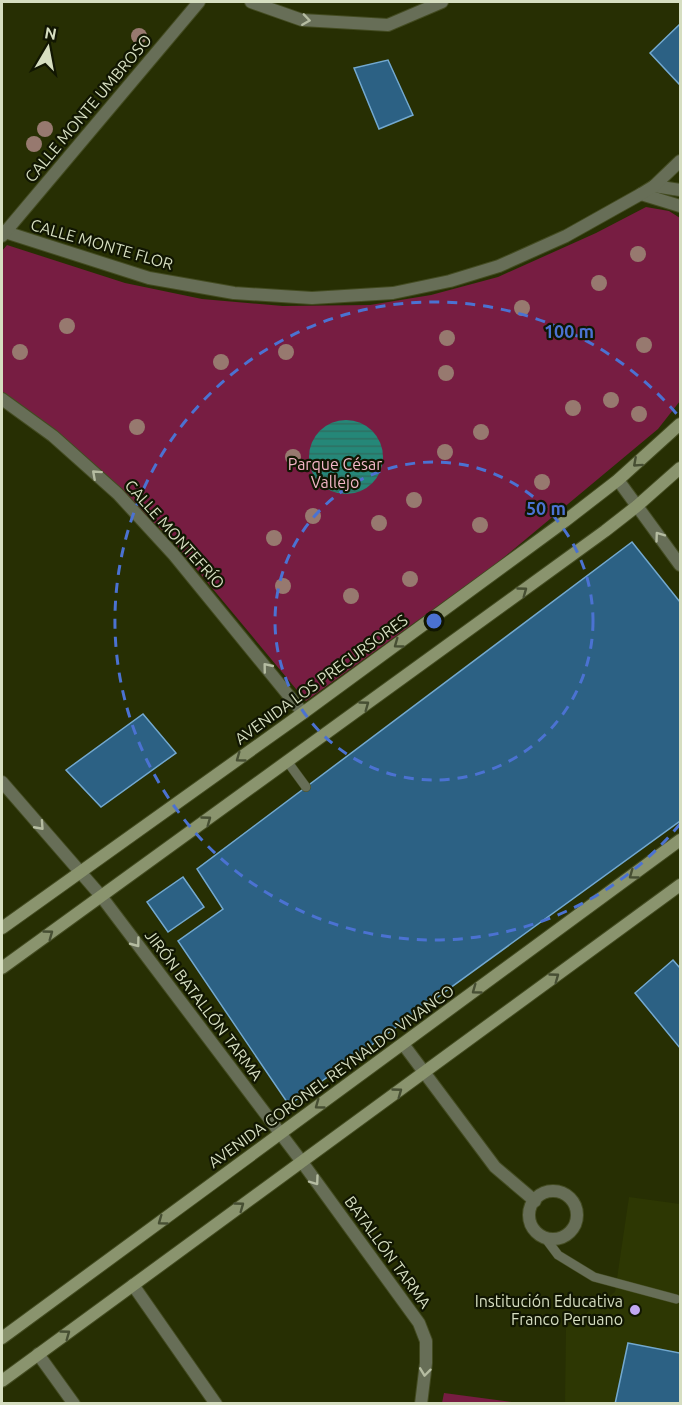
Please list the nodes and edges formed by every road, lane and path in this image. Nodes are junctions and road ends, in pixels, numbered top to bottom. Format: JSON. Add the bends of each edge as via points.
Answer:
{"nodes":[{"id":1,"x":199,"y":2,"type":"edge"},
{"id":2,"x":251,"y":2,"type":"edge"},
{"id":3,"x":442,"y":2,"type":"edge"},
{"id":4,"x":681,"y":161,"type":"edge"},
{"id":5,"x":654,"y":186,"type":"junction"},
{"id":6,"x":681,"y":190,"type":"edge"},
{"id":7,"x":641,"y":194,"type":"junction"},
{"id":8,"x":681,"y":206,"type":"edge"},
{"id":9,"x":2,"y":233,"type":"edge"},
{"id":10,"x":2,"y":399,"type":"edge"},
{"id":11,"x":681,"y":424,"type":"edge"},
{"id":12,"x":681,"y":468,"type":"edge"},
{"id":13,"x":618,"y":480,"type":"junction"},
{"id":14,"x":637,"y":506,"type":"junction"},
{"id":15,"x":681,"y":565,"type":"edge"},
{"id":16,"x":303,"y":713,"type":"junction"},
{"id":17,"x":287,"y":761,"type":"junction"},
{"id":18,"x":2,"y":782,"type":"edge"},
{"id":19,"x":306,"y":787,"type":"dead end"},
{"id":20,"x":681,"y":840,"type":"edge"},
{"id":21,"x":81,"y":872,"type":"junction"},
{"id":22,"x":681,"y":885,"type":"edge"},
{"id":23,"x":101,"y":896,"type":"junction"},
{"id":24,"x":2,"y":928,"type":"edge"},
{"id":25,"x":2,"y":969,"type":"edge"},
{"id":26,"x":403,"y":1044,"type":"junction"},
{"id":27,"x":424,"y":1072,"type":"junction"},
{"id":28,"x":280,"y":1134,"type":"junction"},
{"id":29,"x":302,"y":1162,"type":"junction"},
{"id":30,"x":535,"y":1201,"type":"junction"},
{"id":31,"x":546,"y":1239,"type":"junction"},
{"id":32,"x":133,"y":1284,"type":"junction"},
{"id":33,"x":676,"y":1299,"type":"dead end"},
{"id":34,"x":2,"y":1338,"type":"edge"},
{"id":35,"x":38,"y":1354,"type":"junction"},
{"id":36,"x":2,"y":1381,"type":"edge"},
{"id":37,"x":74,"y":1404,"type":"edge"},
{"id":38,"x":216,"y":1404,"type":"edge"},
{"id":39,"x":421,"y":1404,"type":"edge"}],
"edges":[{"from":1,"to":9,"type":"street","name":"CALLE MONTE UMBROSO"},
{"from":2,"to":3,"type":"street","one_way":true,"via":[[302,20],[388,25]]},
{"from":4,"to":5,"type":"street"},
{"from":5,"to":6,"type":"street"},
{"from":5,"to":7,"type":"street","name":"CALLE MONTE FLOR"},
{"from":7,"to":8,"type":"street"},
{"from":7,"to":9,"type":"street","name":"CALLE MONTE FLOR","via":[[566,236],[499,266],[393,293],[312,298],[234,293],[149,279]]},
{"from":16,"to":10,"type":"street","name":"CALLE MONTEFRÍO","one_way":true,"via":[[174,555],[118,494],[53,436]]},
{"from":11,"to":13,"type":"street","name":"AVENIDA LOS PRECURSORES","one_way":true},
{"from":12,"to":14,"type":"street"},
{"from":13,"to":14,"type":"street"},
{"from":13,"to":16,"type":"street","name":"AVENIDA LOS PRECURSORES","one_way":true},
{"from":15,"to":14,"type":"street","one_way":true},
{"from":17,"to":14,"type":"street","one_way":true},
{"from":16,"to":21,"type":"street","name":"AVENIDA LOS PRECURSORES","one_way":true},
{"from":17,"to":19,"type":"lane"},
{"from":23,"to":17,"type":"street","one_way":true},
{"from":18,"to":21,"type":"street","one_way":true},
{"from":20,"to":26,"type":"street","name":"AVENIDA CORONEL REYNALDO VIVANCO","one_way":true},
{"from":21,"to":23,"type":"street"},
{"from":21,"to":24,"type":"street","name":"AVENIDA LOS PRECURSORES"},
{"from":27,"to":22,"type":"street","one_way":true},
{"from":25,"to":23,"type":"street","one_way":true},
{"from":23,"to":28,"type":"street","name":"JIRÓN BATALLÓN TARMA","one_way":true},
{"from":26,"to":27,"type":"street"},
{"from":26,"to":28,"type":"street","name":"AVENIDA CORONEL REYNALDO VIVANCO","one_way":true},
{"from":29,"to":27,"type":"street","one_way":true},
{"from":27,"to":30,"type":"street","via":[[495,1167]]},
{"from":28,"to":29,"type":"street","name":"BATALLÓN TARMA"},
{"from":28,"to":34,"type":"street","name":"AVENIDA CORONEL REYNALDO VIVANCO","one_way":true},
{"from":32,"to":29,"type":"street","one_way":true},
{"from":29,"to":39,"type":"street","name":"BATALLÓN TARMA","one_way":true,"via":[[419,1323],[426,1341]]},
{"from":30,"to":31,"type":"street","via":[[530,1207],[530,1222]]},
{"from":30,"to":31,"type":"street","via":[[540,1194],[555,1191],[575,1203],[577,1219],[569,1233]]},
{"from":31,"to":33,"type":"lane","via":[[558,1255],[594,1277]]},
{"from":35,"to":32,"type":"street","one_way":true},
{"from":32,"to":38,"type":"street"},
{"from":35,"to":36,"type":"street"},
{"from":35,"to":37,"type":"street"}]}
